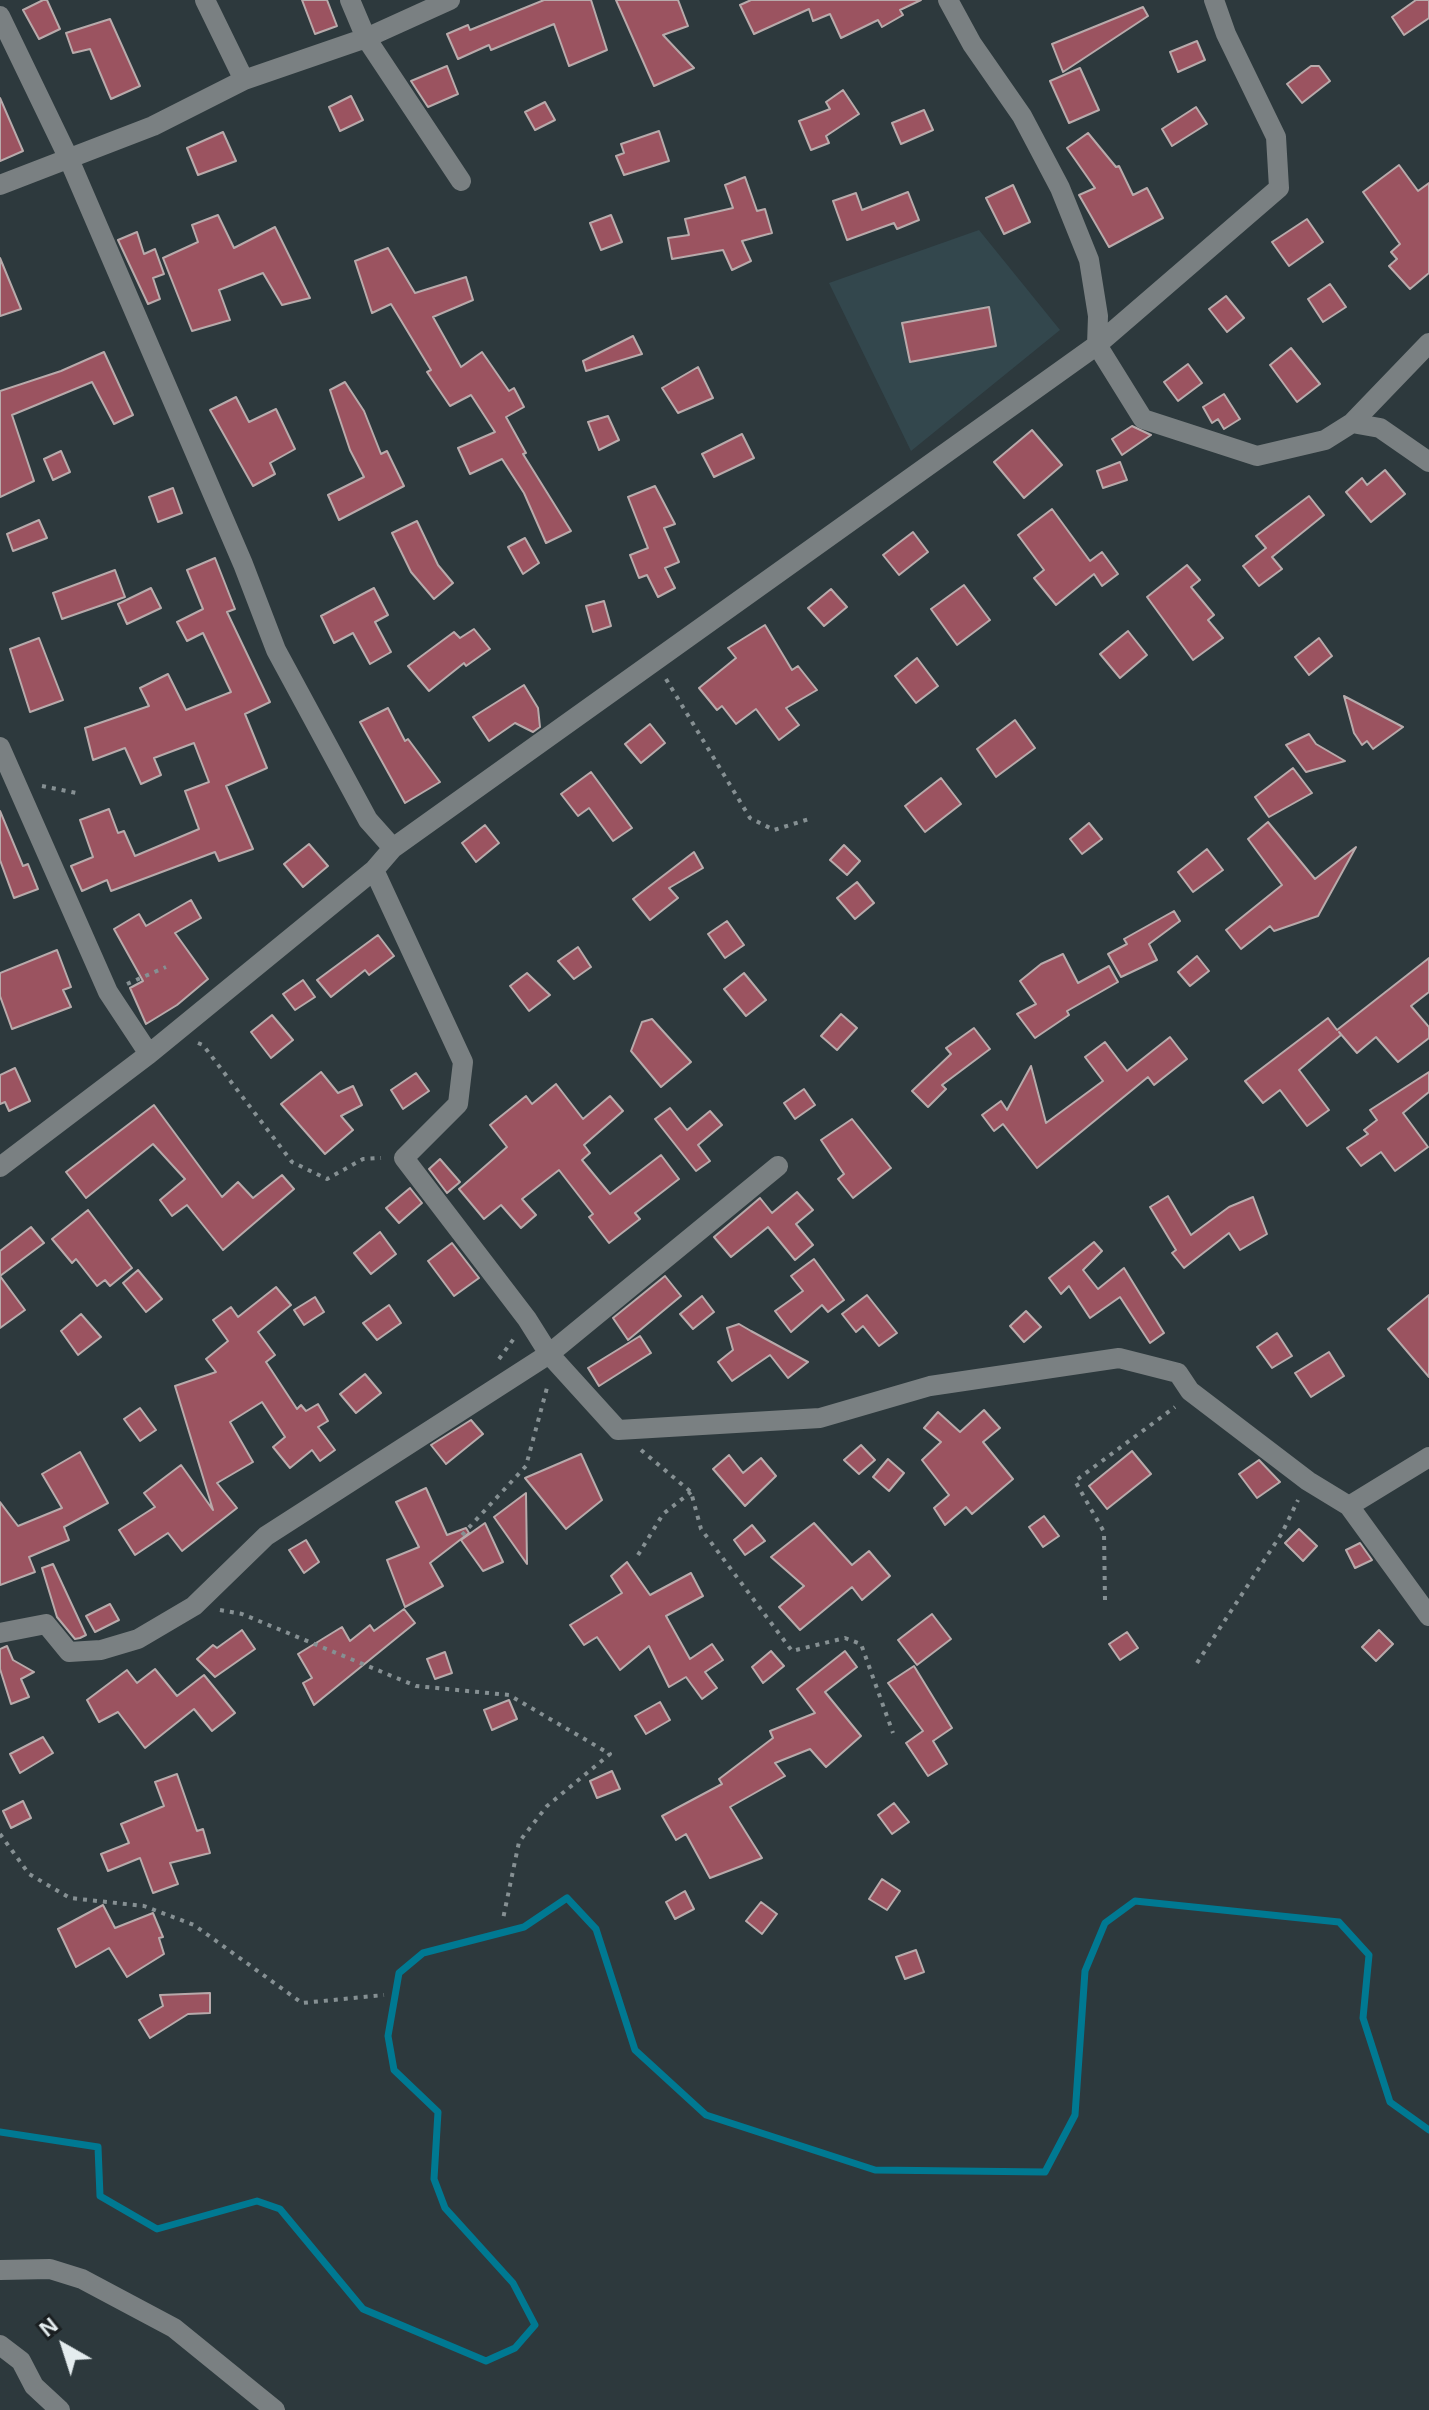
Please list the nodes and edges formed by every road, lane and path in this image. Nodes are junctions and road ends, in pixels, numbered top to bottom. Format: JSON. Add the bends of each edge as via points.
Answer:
{"nodes":[{"id":1,"x":205,"y":0,"type":"edge"},
{"id":2,"x":350,"y":0,"type":"edge"},
{"id":3,"x":450,"y":0,"type":"edge"},
{"id":4,"x":948,"y":0,"type":"edge"},
{"id":5,"x":1214,"y":0,"type":"edge"},
{"id":6,"x":0,"y":16,"type":"edge"},
{"id":7,"x":366,"y":38,"type":"junction"},
{"id":8,"x":244,"y":80,"type":"junction"},
{"id":9,"x":68,"y":157,"type":"junction"},
{"id":10,"x":461,"y":181,"type":"dead end"},
{"id":11,"x":0,"y":185,"type":"edge"},
{"id":12,"x":1429,"y":343,"type":"edge"},
{"id":13,"x":1097,"y":345,"type":"junction"},
{"id":14,"x":1352,"y":423,"type":"junction"},
{"id":15,"x":1429,"y":462,"type":"edge"},
{"id":16,"x":655,"y":661,"type":"junction"},
{"id":17,"x":0,"y":747,"type":"edge"},
{"id":18,"x":17,"y":779,"type":"junction"},
{"id":19,"x":81,"y":794,"type":"dead end"},
{"id":20,"x":809,"y":819,"type":"dead end"},
{"id":21,"x":393,"y":848,"type":"junction"},
{"id":22,"x":374,"y":870,"type":"junction"},
{"id":23,"x":166,"y":967,"type":"dead end"},
{"id":24,"x":108,"y":992,"type":"junction"},
{"id":25,"x":171,"y":1035,"type":"junction"},
{"id":26,"x":149,"y":1054,"type":"junction"},
{"id":27,"x":404,"y":1158,"type":"junction"},
{"id":28,"x":778,"y":1166,"type":"dead end"},
{"id":29,"x":0,"y":1167,"type":"edge"},
{"id":30,"x":549,"y":1354,"type":"junction"},
{"id":31,"x":1190,"y":1391,"type":"junction"},
{"id":32,"x":618,"y":1430,"type":"junction"},
{"id":33,"x":1429,"y":1457,"type":"edge"},
{"id":34,"x":1308,"y":1481,"type":"junction"},
{"id":35,"x":691,"y":1492,"type":"junction"},
{"id":36,"x":1349,"y":1506,"type":"junction"},
{"id":37,"x":462,"y":1535,"type":"dead end"},
{"id":38,"x":638,"y":1555,"type":"dead end"},
{"id":39,"x":1105,"y":1600,"type":"dead end"},
{"id":40,"x":194,"y":1606,"type":"junction"},
{"id":41,"x":1429,"y":1616,"type":"edge"},
{"id":42,"x":0,"y":1633,"type":"edge"},
{"id":43,"x":1197,"y":1663,"type":"dead end"},
{"id":44,"x":893,"y":1733,"type":"dead end"},
{"id":45,"x":0,"y":1834,"type":"edge"},
{"id":46,"x":503,"y":1919,"type":"dead end"},
{"id":47,"x":384,"y":1995,"type":"dead end"},
{"id":48,"x":0,"y":2270,"type":"edge"},
{"id":49,"x":0,"y":2345,"type":"edge"},
{"id":50,"x":60,"y":2410,"type":"edge"},
{"id":51,"x":275,"y":2410,"type":"edge"}],
"edges":[{"from":1,"to":8,"type":"street"},
{"from":2,"to":7,"type":"street"},
{"from":3,"to":7,"type":"street"},
{"from":4,"to":13,"type":"street","via":[[1022,116],[1060,188],[1089,260]]},
{"from":5,"to":13,"type":"street","via":[[1276,137],[1279,188]]},
{"from":6,"to":9,"type":"street"},
{"from":7,"to":8,"type":"street"},
{"from":7,"to":10,"type":"street"},
{"from":8,"to":9,"type":"street","via":[[153,126]]},
{"from":9,"to":11,"type":"street"},
{"from":9,"to":21,"type":"street","via":[[276,650],[368,820]]},
{"from":12,"to":14,"type":"street"},
{"from":13,"to":14,"type":"street","via":[[1143,419],[1257,456],[1325,440]]},
{"from":13,"to":16,"type":"street"},
{"from":14,"to":15,"type":"street","via":[[1380,428]]},
{"from":16,"to":20,"type":"path","via":[[750,818],[774,830]]},
{"from":16,"to":21,"type":"street"},
{"from":17,"to":18,"type":"street"},
{"from":18,"to":19,"type":"path"},
{"from":18,"to":24,"type":"street"},
{"from":21,"to":22,"type":"street"},
{"from":22,"to":25,"type":"street"},
{"from":22,"to":27,"type":"street","via":[[463,1062],[458,1104]]},
{"from":23,"to":24,"type":"path"},
{"from":24,"to":26,"type":"street"},
{"from":25,"to":26,"type":"street"},
{"from":25,"to":27,"type":"path","via":[[203,1045],[292,1162],[327,1179],[363,1159]]},
{"from":26,"to":29,"type":"street"},
{"from":27,"to":30,"type":"street"},
{"from":28,"to":30,"type":"street"},
{"from":30,"to":32,"type":"street"},
{"from":30,"to":37,"type":"path","via":[[547,1388],[526,1466]]},
{"from":30,"to":40,"type":"street","via":[[266,1536]]},
{"from":31,"to":32,"type":"street","via":[[1178,1373],[1119,1358],[930,1386],[820,1418]]},
{"from":31,"to":34,"type":"street"},
{"from":31,"to":39,"type":"path","via":[[1168,1415],[1075,1481],[1104,1532]]},
{"from":32,"to":35,"type":"path"},
{"from":33,"to":36,"type":"street"},
{"from":34,"to":36,"type":"street"},
{"from":34,"to":43,"type":"path","via":[[1282,1533]]},
{"from":35,"to":38,"type":"path","via":[[663,1514]]},
{"from":35,"to":44,"type":"path","via":[[701,1529],[792,1651],[845,1638],[861,1644]]},
{"from":36,"to":41,"type":"street"},
{"from":40,"to":42,"type":"street","via":[[138,1639],[101,1650],[69,1652],[46,1624]]},
{"from":40,"to":46,"type":"path","via":[[242,1614],[416,1686],[509,1695],[610,1754],[547,1806],[519,1842]]},
{"from":45,"to":47,"type":"path","via":[[29,1874],[70,1898],[144,1906],[194,1925],[302,2003]]},
{"from":48,"to":51,"type":"street","via":[[50,2269],[82,2279],[174,2328]]},
{"from":49,"to":50,"type":"street","via":[[21,2361],[34,2386]]}]}
